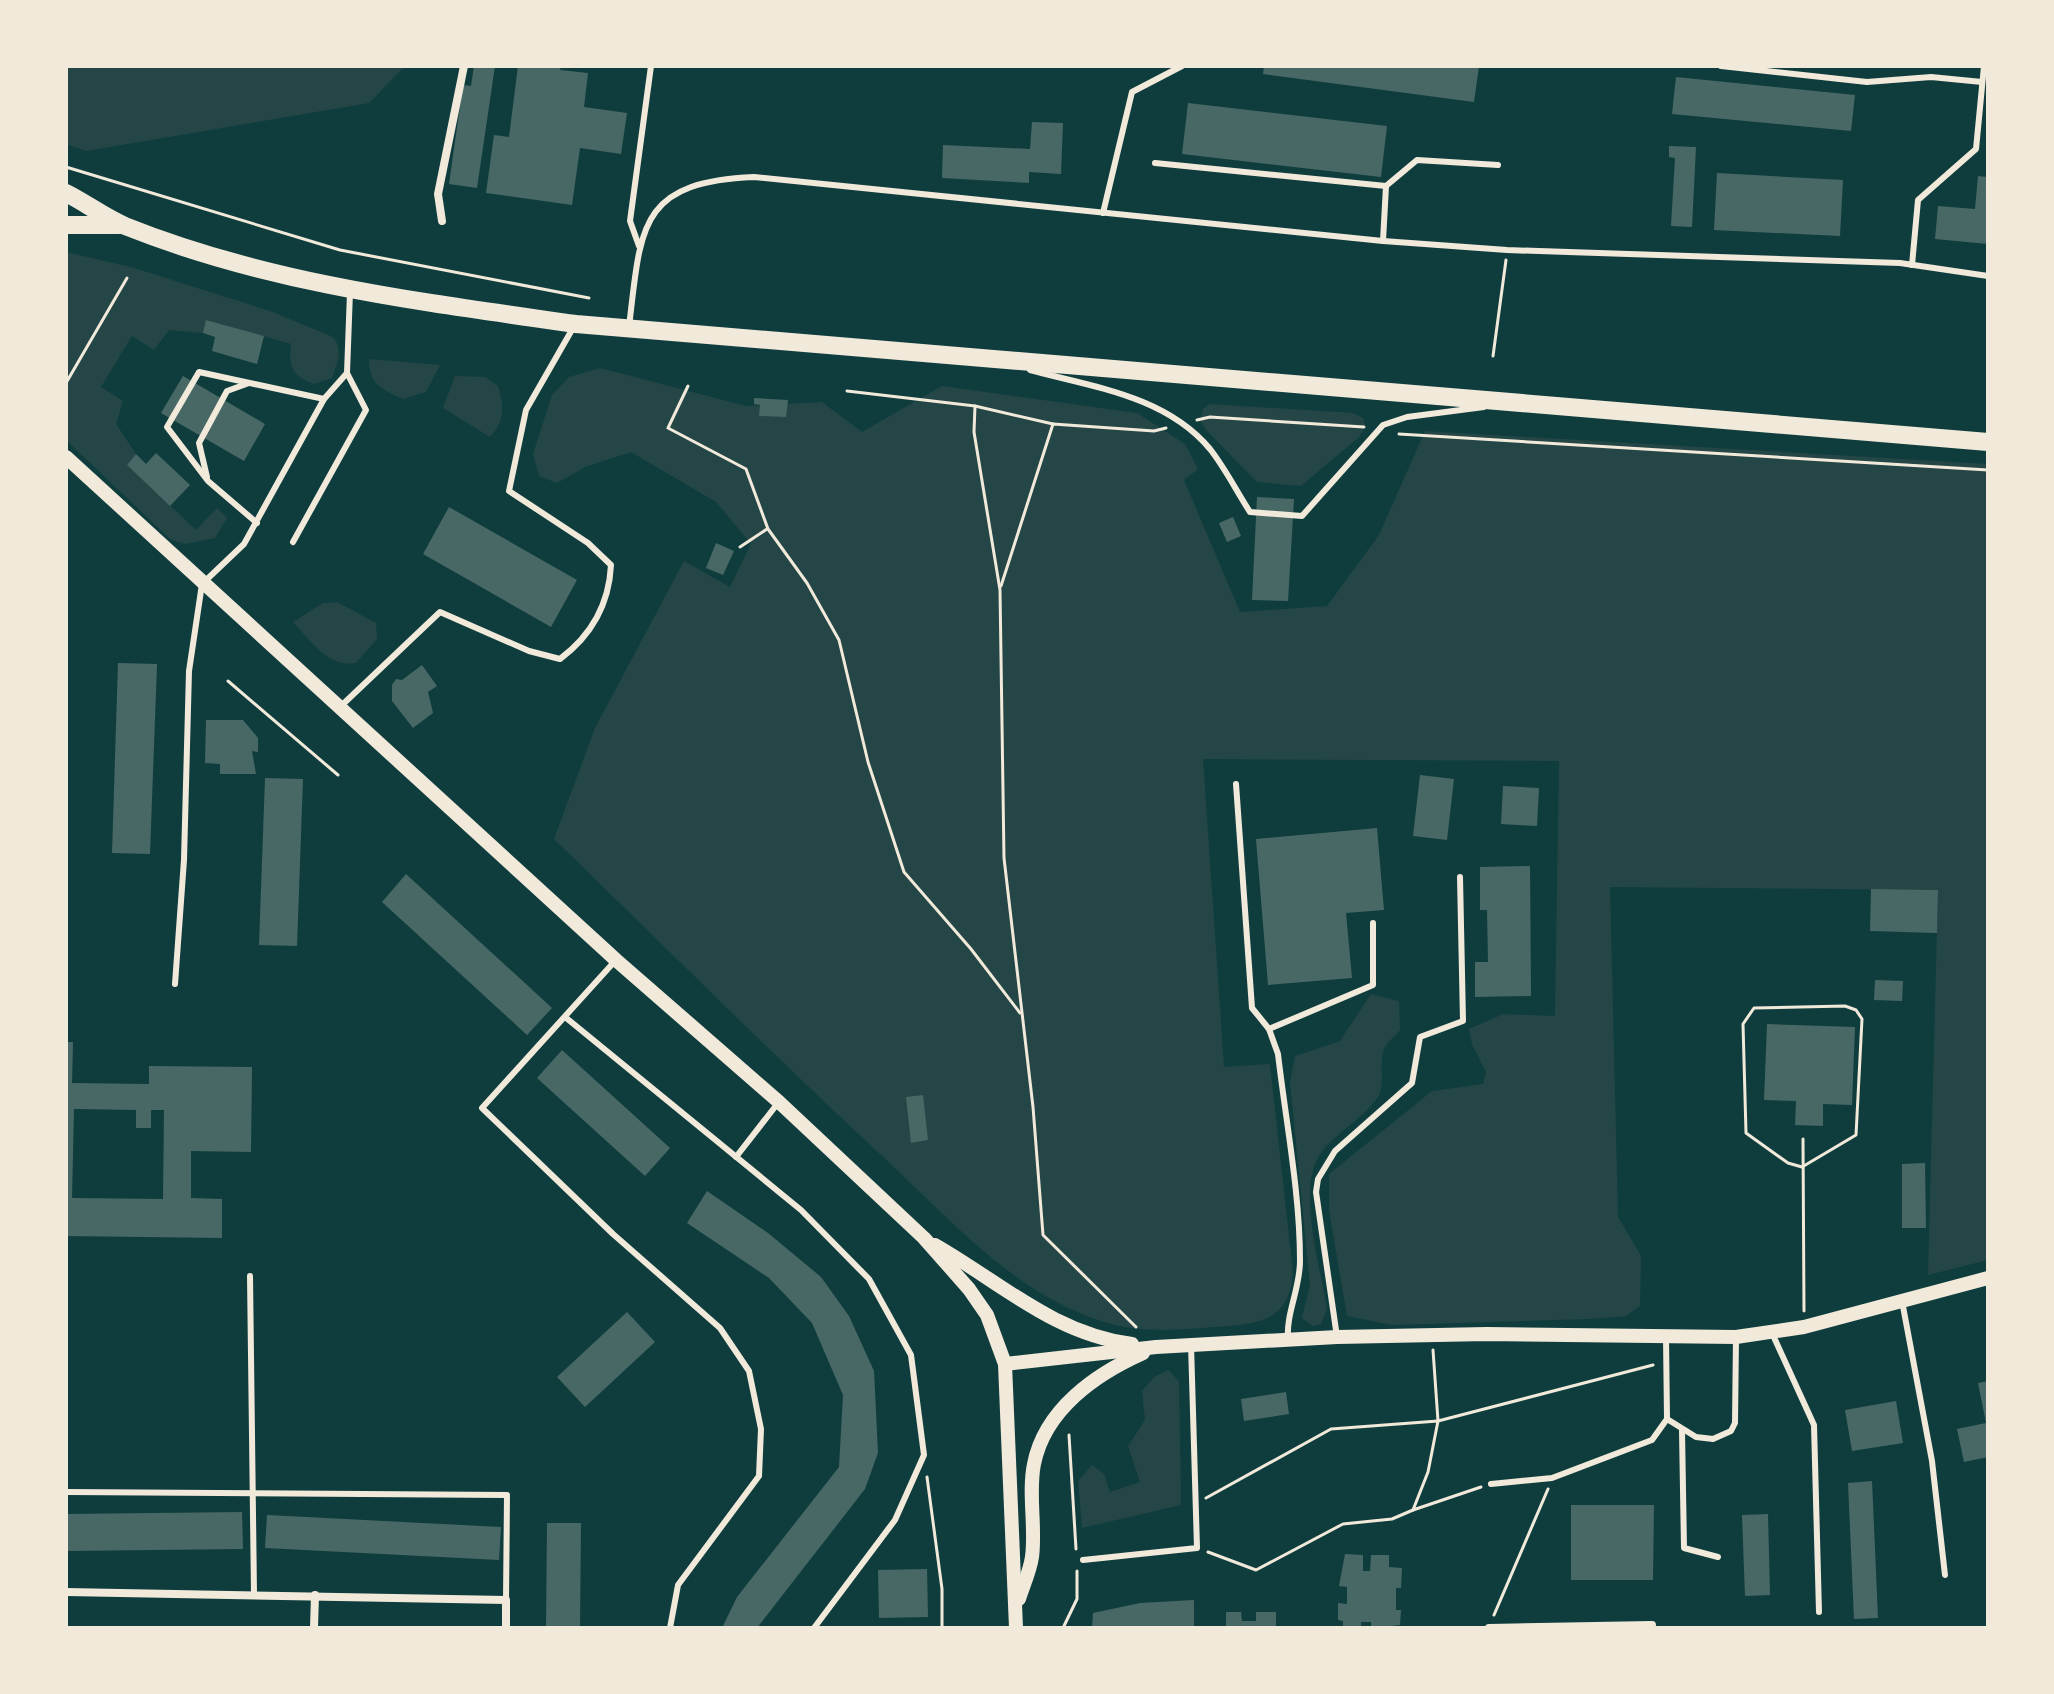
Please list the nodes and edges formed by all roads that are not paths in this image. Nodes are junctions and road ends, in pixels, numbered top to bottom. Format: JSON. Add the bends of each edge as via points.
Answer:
{"nodes":[{"id":1,"x":464,"y":66,"type":"edge"},
{"id":2,"x":651,"y":66,"type":"edge"},
{"id":3,"x":1182,"y":66,"type":"edge"},
{"id":4,"x":1721,"y":66,"type":"edge"},
{"id":5,"x":1984,"y":66,"type":"edge"},
{"id":6,"x":1982,"y":82,"type":"junction"},
{"id":7,"x":1155,"y":163,"type":"dead end"},
{"id":8,"x":1498,"y":165,"type":"dead end"},
{"id":9,"x":1386,"y":186,"type":"junction"},
{"id":10,"x":66,"y":193,"type":"edge"},
{"id":11,"x":1103,"y":213,"type":"junction"},
{"id":12,"x":442,"y":221,"type":"dead end"},
{"id":13,"x":66,"y":225,"type":"edge"},
{"id":14,"x":122,"y":225,"type":"junction"},
{"id":15,"x":1383,"y":241,"type":"junction"},
{"id":16,"x":640,"y":249,"type":"junction"},
{"id":17,"x":1912,"y":265,"type":"junction"},
{"id":18,"x":1988,"y":276,"type":"edge"},
{"id":19,"x":350,"y":292,"type":"junction"},
{"id":20,"x":576,"y":324,"type":"junction"},
{"id":21,"x":628,"y":329,"type":"junction"},
{"id":22,"x":984,"y":357,"type":"junction"},
{"id":23,"x":347,"y":373,"type":"junction"},
{"id":24,"x":252,"y":381,"type":"junction"},
{"id":25,"x":324,"y":399,"type":"junction"},
{"id":26,"x":1522,"y":403,"type":"junction"},
{"id":27,"x":1988,"y":442,"type":"edge"},
{"id":28,"x":66,"y":457,"type":"edge"},
{"id":29,"x":208,"y":481,"type":"junction"},
{"id":30,"x":257,"y":523,"type":"junction"},
{"id":31,"x":293,"y":542,"type":"dead end"},
{"id":32,"x":202,"y":584,"type":"junction"},
{"id":33,"x":339,"y":709,"type":"junction"},
{"id":34,"x":1236,"y":784,"type":"dead end"},
{"id":35,"x":1460,"y":877,"type":"dead end"},
{"id":36,"x":1373,"y":923,"type":"dead end"},
{"id":37,"x":616,"y":960,"type":"junction"},
{"id":38,"x":175,"y":984,"type":"dead end"},
{"id":39,"x":565,"y":1017,"type":"junction"},
{"id":40,"x":1269,"y":1029,"type":"junction"},
{"id":41,"x":779,"y":1102,"type":"junction"},
{"id":42,"x":736,"y":1157,"type":"junction"},
{"id":43,"x":924,"y":1238,"type":"junction"},
{"id":44,"x":250,"y":1276,"type":"dead end"},
{"id":45,"x":1988,"y":1278,"type":"edge"},
{"id":46,"x":1902,"y":1301,"type":"junction"},
{"id":47,"x":1772,"y":1333,"type":"junction"},
{"id":48,"x":1337,"y":1337,"type":"junction"},
{"id":49,"x":1666,"y":1337,"type":"junction"},
{"id":50,"x":1736,"y":1337,"type":"junction"},
{"id":51,"x":1288,"y":1339,"type":"junction"},
{"id":52,"x":1191,"y":1344,"type":"junction"},
{"id":53,"x":1156,"y":1347,"type":"junction"},
{"id":54,"x":1005,"y":1364,"type":"junction"},
{"id":55,"x":1667,"y":1419,"type":"junction"},
{"id":56,"x":1682,"y":1431,"type":"junction"},
{"id":57,"x":1491,"y":1484,"type":"road end"},
{"id":58,"x":253,"y":1491,"type":"junction"},
{"id":59,"x":66,"y":1492,"type":"edge"},
{"id":60,"x":1718,"y":1557,"type":"dead end"},
{"id":61,"x":1083,"y":1560,"type":"dead end"},
{"id":62,"x":1945,"y":1575,"type":"dead end"},
{"id":63,"x":66,"y":1592,"type":"edge"},
{"id":64,"x":254,"y":1594,"type":"junction"},
{"id":65,"x":315,"y":1595,"type":"junction"},
{"id":66,"x":506,"y":1600,"type":"junction"},
{"id":67,"x":1016,"y":1607,"type":"junction"},
{"id":68,"x":1819,"y":1612,"type":"dead end"},
{"id":69,"x":1652,"y":1625,"type":"dead end"},
{"id":70,"x":1489,"y":1627,"type":"edge"},
{"id":71,"x":314,"y":1628,"type":"edge"},
{"id":72,"x":506,"y":1628,"type":"edge"},
{"id":73,"x":670,"y":1628,"type":"edge"},
{"id":74,"x":814,"y":1628,"type":"edge"},
{"id":75,"x":1016,"y":1628,"type":"edge"}],
"edges":[{"from":1,"to":12,"type":"street","via":[[438,194]]},
{"from":2,"to":16,"type":"lane","via":[[630,221]]},
{"from":3,"to":11,"type":"lane","via":[[1132,92]]},
{"from":4,"to":6,"type":"lane","via":[[1867,82],[1931,77]]},
{"from":5,"to":6,"type":"lane"},
{"from":6,"to":17,"type":"lane","via":[[1976,149],[1918,200]]},
{"from":7,"to":9,"type":"lane"},
{"from":8,"to":9,"type":"lane","via":[[1417,160]]},
{"from":9,"to":15,"type":"lane"},
{"from":10,"to":14,"type":"main road"},
{"from":11,"to":15,"type":"lane"},
{"from":11,"to":16,"type":"lane","via":[[754,177],[718,178],[687,186],[660,203],[646,222]]},
{"from":13,"to":14,"type":"main road"},
{"from":14,"to":19,"type":"main road"},
{"from":15,"to":17,"type":"lane"},
{"from":16,"to":21,"type":"lane"},
{"from":17,"to":18,"type":"lane"},
{"from":19,"to":20,"type":"main road"},
{"from":19,"to":23,"type":"lane"},
{"from":20,"to":21,"type":"main road"},
{"from":20,"to":33,"type":"lane","via":[[526,410],[509,491],[588,543],[611,565],[609,591],[582,643],[560,659],[440,612]]},
{"from":21,"to":22,"type":"main road"},
{"from":22,"to":26,"type":"main road"},
{"from":22,"to":26,"type":"lane","via":[[1149,403],[1184,423],[1211,450],[1250,512],[1302,516],[1383,425],[1407,417]]},
{"from":23,"to":25,"type":"lane"},
{"from":23,"to":31,"type":"lane","via":[[366,410]]},
{"from":24,"to":25,"type":"lane"},
{"from":24,"to":29,"type":"lane","via":[[227,391],[199,443]]},
{"from":24,"to":29,"type":"lane","via":[[199,372],[167,427]]},
{"from":25,"to":30,"type":"lane"},
{"from":26,"to":27,"type":"main road"},
{"from":28,"to":32,"type":"street"},
{"from":29,"to":30,"type":"lane"},
{"from":30,"to":32,"type":"lane","via":[[244,544]]},
{"from":32,"to":33,"type":"street"},
{"from":32,"to":38,"type":"lane","via":[[189,671]]},
{"from":33,"to":37,"type":"street"},
{"from":34,"to":40,"type":"lane","via":[[1252,1008]]},
{"from":35,"to":48,"type":"lane","via":[[1463,1021],[1420,1037],[1412,1083],[1335,1151],[1318,1179]]},
{"from":36,"to":40,"type":"lane","via":[[1373,985]]},
{"from":37,"to":39,"type":"lane"},
{"from":37,"to":41,"type":"street"},
{"from":39,"to":42,"type":"lane"},
{"from":39,"to":73,"type":"lane","via":[[482,1108],[720,1328],[749,1371],[761,1429],[759,1476],[678,1585]]},
{"from":40,"to":51,"type":"lane","via":[[1278,1054],[1299,1232],[1299,1280],[1287,1322]]},
{"from":41,"to":42,"type":"lane"},
{"from":41,"to":43,"type":"street"},
{"from":42,"to":74,"type":"lane","via":[[801,1210],[869,1279],[911,1355],[924,1455],[895,1520]]},
{"from":43,"to":53,"type":"street","via":[[1040,1315],[1113,1341]]},
{"from":43,"to":54,"type":"street","via":[[987,1315]]},
{"from":44,"to":58,"type":"lane"},
{"from":45,"to":46,"type":"street"},
{"from":46,"to":47,"type":"street"},
{"from":46,"to":62,"type":"lane","via":[[1932,1461]]},
{"from":47,"to":50,"type":"street"},
{"from":47,"to":68,"type":"lane","via":[[1814,1425]]},
{"from":48,"to":49,"type":"street"},
{"from":48,"to":51,"type":"street"},
{"from":49,"to":50,"type":"street"},
{"from":49,"to":55,"type":"lane"},
{"from":50,"to":56,"type":"lane","via":[[1731,1431],[1713,1439]]},
{"from":51,"to":52,"type":"street"},
{"from":52,"to":53,"type":"street"},
{"from":52,"to":61,"type":"lane","via":[[1197,1548]]},
{"from":53,"to":54,"type":"street"},
{"from":53,"to":67,"type":"street","via":[[1083,1388],[1042,1440],[1034,1464],[1032,1559]]},
{"from":54,"to":67,"type":"street"},
{"from":55,"to":56,"type":"lane"},
{"from":55,"to":57,"type":"lane","via":[[1652,1440],[1552,1478]]},
{"from":56,"to":60,"type":"lane","via":[[1684,1548]]},
{"from":58,"to":59,"type":"lane"},
{"from":58,"to":64,"type":"lane"},
{"from":58,"to":66,"type":"lane","via":[[507,1495]]},
{"from":63,"to":64,"type":"street"},
{"from":64,"to":65,"type":"street"},
{"from":65,"to":66,"type":"street"},
{"from":65,"to":71,"type":"street"},
{"from":66,"to":72,"type":"street"},
{"from":67,"to":75,"type":"street"},
{"from":69,"to":70,"type":"street"}]}
